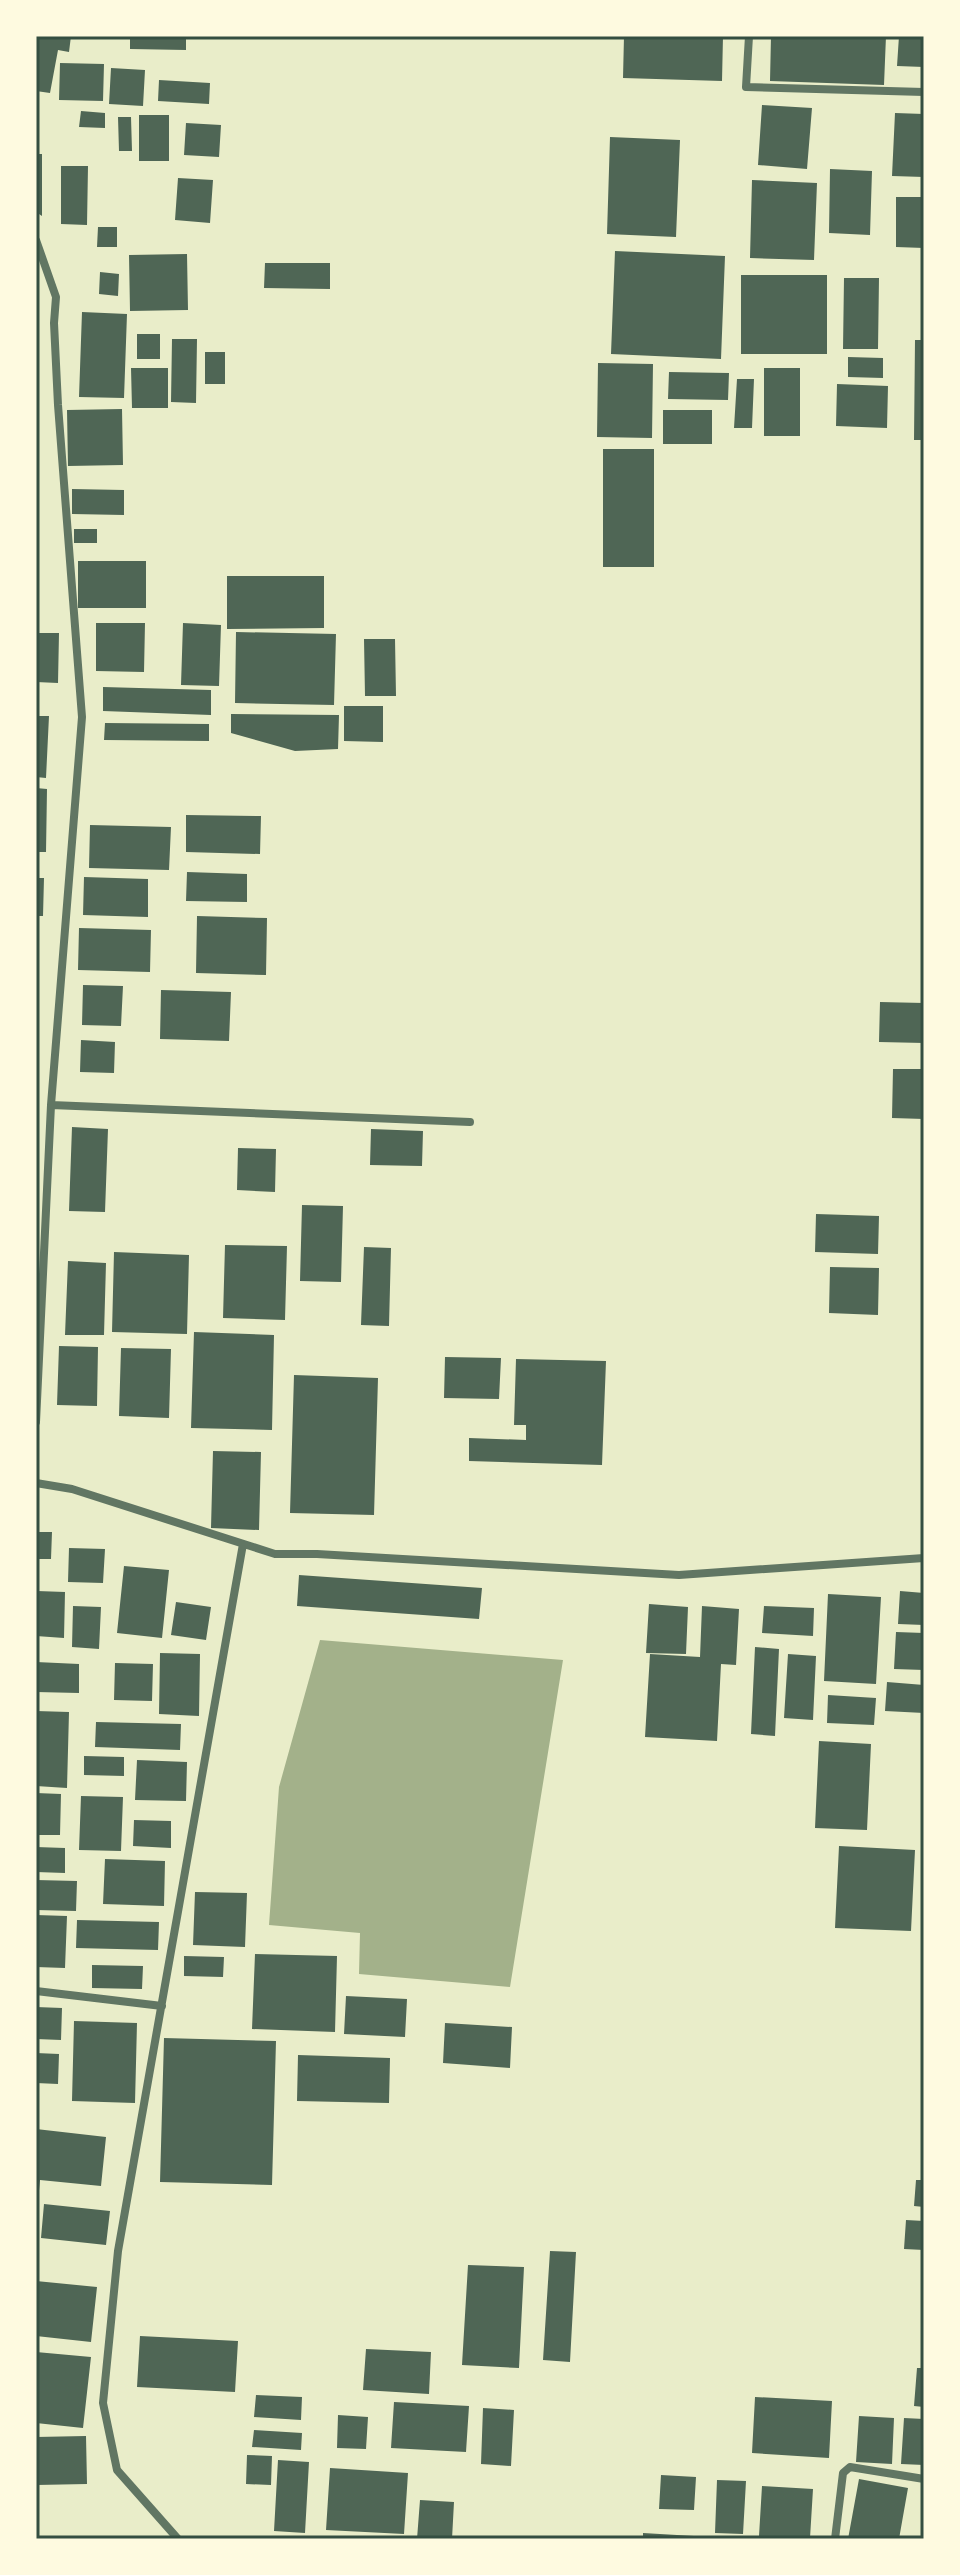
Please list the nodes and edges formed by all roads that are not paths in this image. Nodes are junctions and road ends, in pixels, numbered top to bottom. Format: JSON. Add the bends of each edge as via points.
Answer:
{"nodes":[{"id":1,"x":749,"y":36,"type":"edge"},
{"id":2,"x":924,"y":92,"type":"edge"},
{"id":3,"x":36,"y":240,"type":"edge"},
{"id":4,"x":51,"y":1105,"type":"junction"},
{"id":5,"x":470,"y":1122,"type":"dead end"},
{"id":6,"x":36,"y":1422,"type":"edge"},
{"id":7,"x":36,"y":1483,"type":"edge"},
{"id":8,"x":243,"y":1544,"type":"junction"},
{"id":9,"x":924,"y":1558,"type":"edge"},
{"id":10,"x":36,"y":1991,"type":"edge"},
{"id":11,"x":162,"y":2006,"type":"junction"},
{"id":12,"x":924,"y":2479,"type":"edge"},
{"id":13,"x":178,"y":2539,"type":"edge"},
{"id":14,"x":835,"y":2539,"type":"edge"}],
"edges":[{"from":1,"to":2,"type":"street","via":[[746,87]]},
{"from":3,"to":4,"type":"street","via":[[56,297],[58,405],[82,717]]},
{"from":4,"to":5,"type":"street"},
{"from":4,"to":6,"type":"street"},
{"from":7,"to":8,"type":"street","via":[[72,1489]]},
{"from":8,"to":9,"type":"street","via":[[275,1554],[679,1575]]},
{"from":8,"to":11,"type":"street"},
{"from":10,"to":11,"type":"street"},
{"from":11,"to":13,"type":"street","via":[[118,2251],[103,2403],[117,2470]]},
{"from":12,"to":14,"type":"street","via":[[850,2467],[843,2473]]}]}
